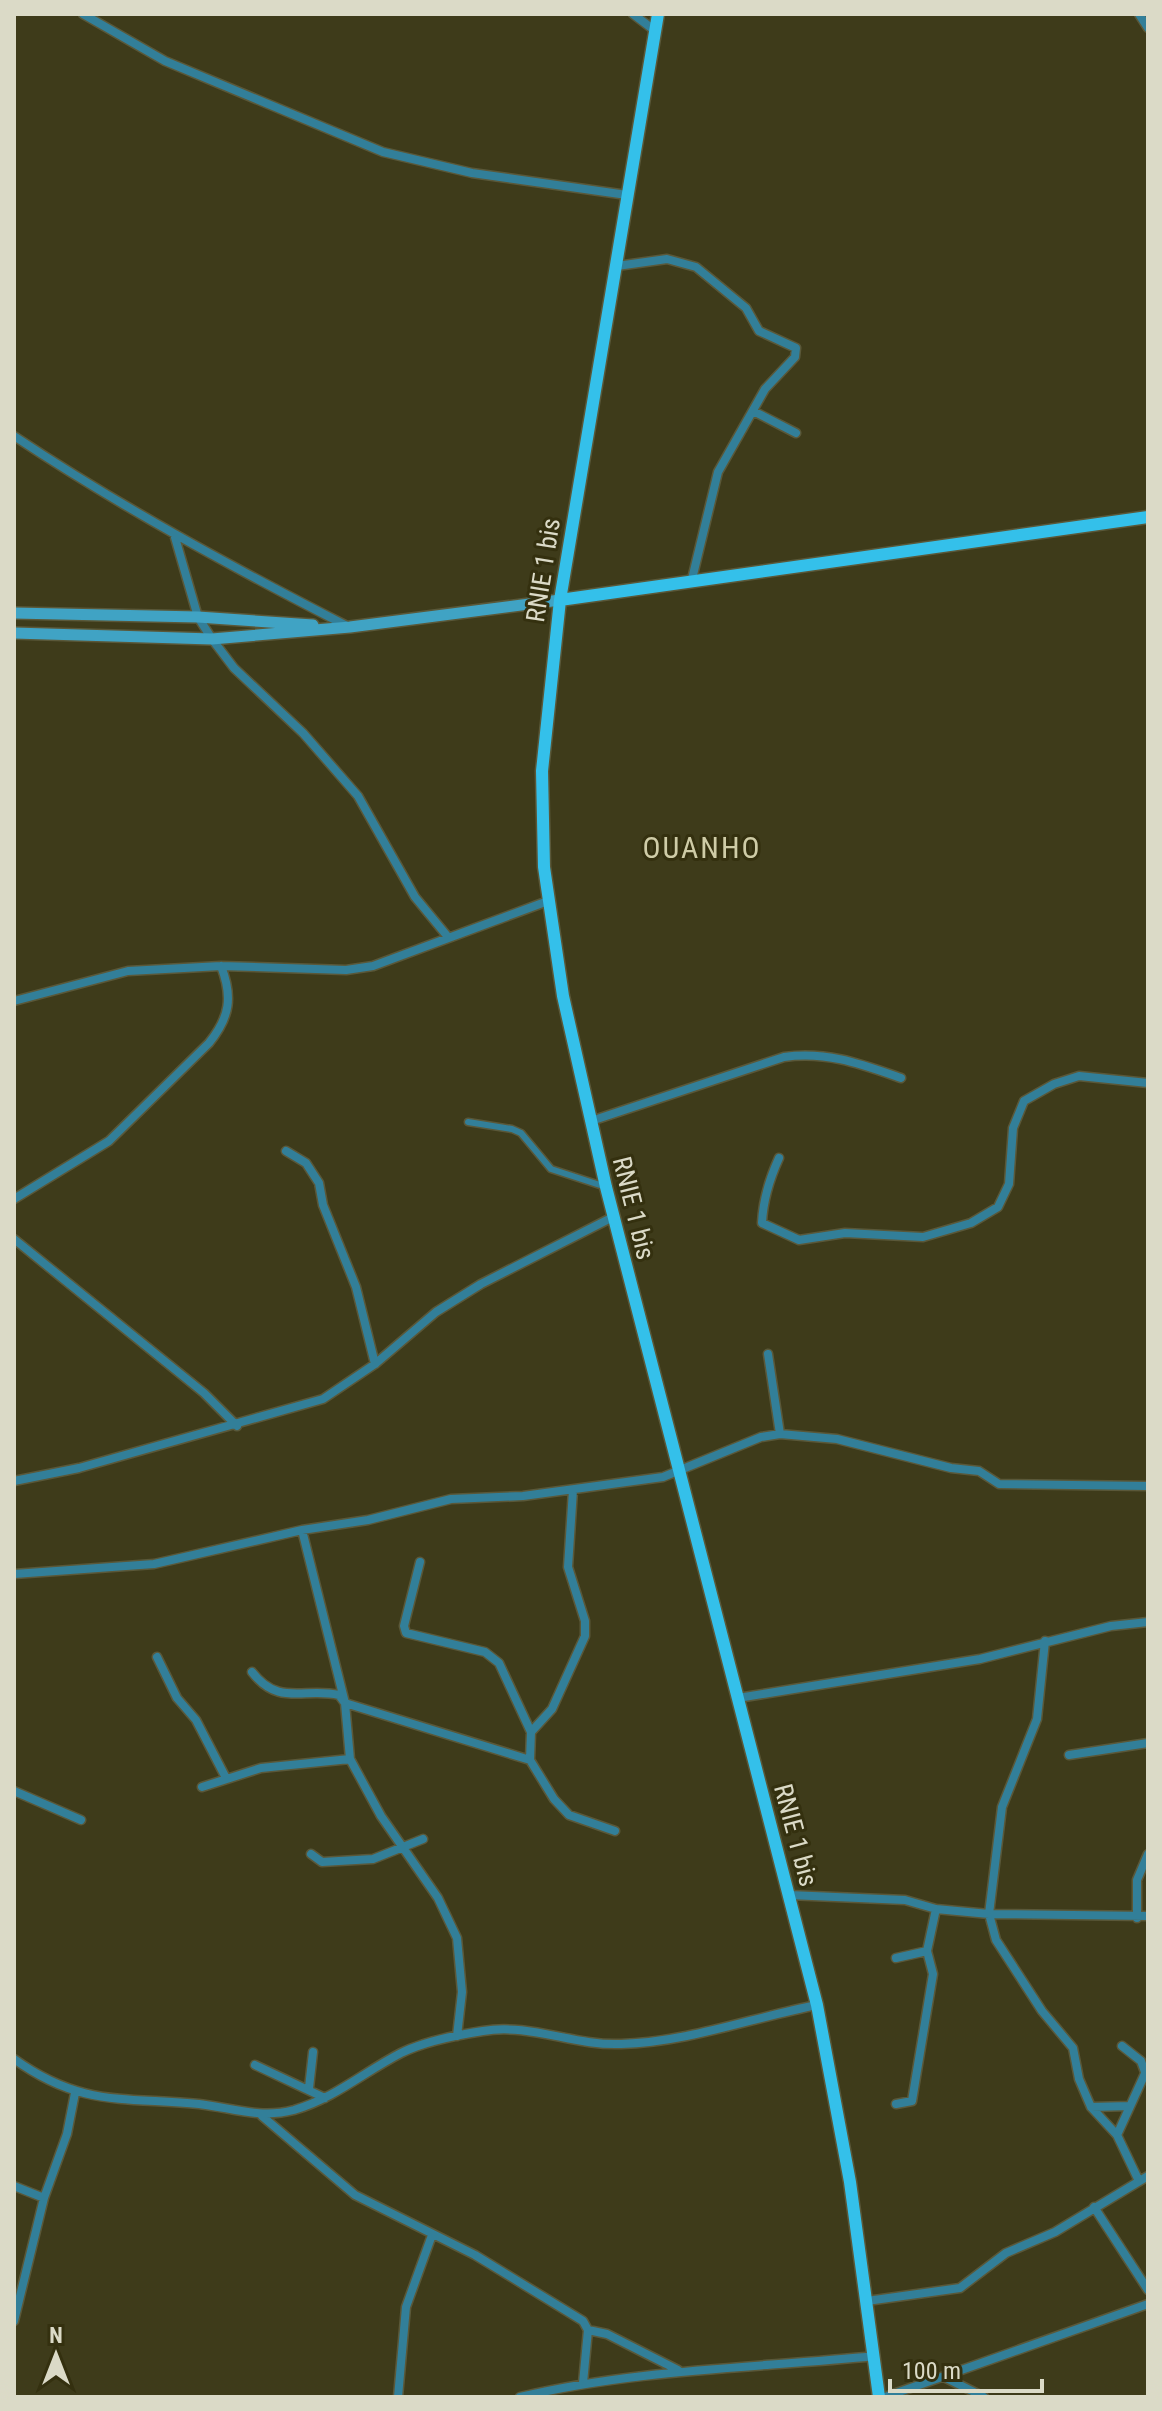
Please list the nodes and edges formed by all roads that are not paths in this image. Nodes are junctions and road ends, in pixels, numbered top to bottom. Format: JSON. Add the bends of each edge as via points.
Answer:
{"nodes":[{"id":1,"x":83,"y":14,"type":"edge"},
{"id":2,"x":633,"y":14,"type":"edge"},
{"id":3,"x":658,"y":14,"type":"edge"},
{"id":4,"x":1139,"y":14,"type":"edge"},
{"id":5,"x":1148,"y":28,"type":"edge"},
{"id":6,"x":654,"y":30,"type":"junction"},
{"id":7,"x":627,"y":195,"type":"junction"},
{"id":8,"x":617,"y":266,"type":"junction"},
{"id":9,"x":755,"y":412,"type":"junction"},
{"id":10,"x":796,"y":433,"type":"dead end"},
{"id":11,"x":14,"y":436,"type":"edge"},
{"id":12,"x":1148,"y":517,"type":"edge"},
{"id":13,"x":174,"y":534,"type":"junction"},
{"id":14,"x":692,"y":579,"type":"junction"},
{"id":15,"x":560,"y":600,"type":"junction"},
{"id":16,"x":14,"y":613,"type":"edge"},
{"id":17,"x":198,"y":617,"type":"junction"},
{"id":18,"x":350,"y":627,"type":"junction"},
{"id":19,"x":14,"y":633,"type":"edge"},
{"id":20,"x":212,"y":639,"type":"junction"},
{"id":21,"x":548,"y":901,"type":"junction"},
{"id":22,"x":448,"y":937,"type":"junction"},
{"id":23,"x":221,"y":966,"type":"junction"},
{"id":24,"x":14,"y":1001,"type":"edge"},
{"id":25,"x":901,"y":1078,"type":"dead end"},
{"id":26,"x":1148,"y":1083,"type":"edge"},
{"id":27,"x":591,"y":1121,"type":"junction"},
{"id":28,"x":468,"y":1122,"type":"dead end"},
{"id":29,"x":286,"y":1151,"type":"dead end"},
{"id":30,"x":779,"y":1158,"type":"dead end"},
{"id":31,"x":606,"y":1187,"type":"junction"},
{"id":32,"x":14,"y":1199,"type":"edge"},
{"id":33,"x":613,"y":1217,"type":"junction"},
{"id":34,"x":14,"y":1239,"type":"edge"},
{"id":35,"x":768,"y":1354,"type":"dead end"},
{"id":36,"x":375,"y":1364,"type":"junction"},
{"id":37,"x":237,"y":1426,"type":"junction"},
{"id":38,"x":780,"y":1434,"type":"junction"},
{"id":39,"x":679,"y":1473,"type":"junction"},
{"id":40,"x":14,"y":1481,"type":"edge"},
{"id":41,"x":1148,"y":1486,"type":"edge"},
{"id":42,"x":573,"y":1490,"type":"junction"},
{"id":43,"x":302,"y":1530,"type":"junction"},
{"id":44,"x":420,"y":1562,"type":"dead end"},
{"id":45,"x":14,"y":1574,"type":"edge"},
{"id":46,"x":1148,"y":1622,"type":"edge"},
{"id":47,"x":1045,"y":1641,"type":"junction"},
{"id":48,"x":157,"y":1657,"type":"dead end"},
{"id":49,"x":252,"y":1672,"type":"dead end"},
{"id":50,"x":738,"y":1698,"type":"junction"},
{"id":51,"x":345,"y":1703,"type":"junction"},
{"id":52,"x":531,"y":1732,"type":"junction"},
{"id":53,"x":1148,"y":1743,"type":"edge"},
{"id":54,"x":1069,"y":1755,"type":"dead end"},
{"id":55,"x":350,"y":1759,"type":"junction"},
{"id":56,"x":530,"y":1760,"type":"junction"},
{"id":57,"x":226,"y":1778,"type":"junction"},
{"id":58,"x":202,"y":1787,"type":"dead end"},
{"id":59,"x":14,"y":1791,"type":"edge"},
{"id":60,"x":81,"y":1820,"type":"dead end"},
{"id":61,"x":615,"y":1831,"type":"dead end"},
{"id":62,"x":423,"y":1839,"type":"dead end"},
{"id":63,"x":404,"y":1845,"type":"junction"},
{"id":64,"x":311,"y":1854,"type":"dead end"},
{"id":65,"x":1148,"y":1854,"type":"edge"},
{"id":66,"x":789,"y":1895,"type":"junction"},
{"id":67,"x":936,"y":1909,"type":"junction"},
{"id":68,"x":989,"y":1914,"type":"junction"},
{"id":69,"x":1148,"y":1916,"type":"edge"},
{"id":70,"x":1137,"y":1918,"type":"junction"},
{"id":71,"x":927,"y":1951,"type":"junction"},
{"id":72,"x":896,"y":1958,"type":"dead end"},
{"id":73,"x":817,"y":2005,"type":"junction"},
{"id":74,"x":457,"y":2036,"type":"junction"},
{"id":75,"x":1122,"y":2046,"type":"dead end"},
{"id":76,"x":313,"y":2052,"type":"dead end"},
{"id":77,"x":14,"y":2059,"type":"edge"},
{"id":78,"x":255,"y":2065,"type":"dead end"},
{"id":79,"x":1147,"y":2070,"type":"edge"},
{"id":80,"x":309,"y":2088,"type":"junction"},
{"id":81,"x":75,"y":2093,"type":"junction"},
{"id":82,"x":325,"y":2098,"type":"junction"},
{"id":83,"x":896,"y":2104,"type":"dead end"},
{"id":84,"x":1130,"y":2106,"type":"junction"},
{"id":85,"x":1091,"y":2107,"type":"junction"},
{"id":86,"x":262,"y":2116,"type":"junction"},
{"id":87,"x":1117,"y":2135,"type":"junction"},
{"id":88,"x":1148,"y":2176,"type":"edge"},
{"id":89,"x":1138,"y":2179,"type":"junction"},
{"id":90,"x":14,"y":2186,"type":"edge"},
{"id":91,"x":44,"y":2198,"type":"junction"},
{"id":92,"x":1094,"y":2207,"type":"junction"},
{"id":93,"x":432,"y":2235,"type":"junction"},
{"id":94,"x":1148,"y":2290,"type":"edge"},
{"id":95,"x":867,"y":2301,"type":"junction"},
{"id":96,"x":1148,"y":2304,"type":"edge"},
{"id":97,"x":14,"y":2321,"type":"edge"},
{"id":98,"x":588,"y":2330,"type":"junction"},
{"id":99,"x":875,"y":2356,"type":"junction"},
{"id":100,"x":678,"y":2370,"type":"junction"},
{"id":101,"x":944,"y":2377,"type":"junction"},
{"id":102,"x":583,"y":2383,"type":"junction"},
{"id":103,"x":398,"y":2397,"type":"edge"},
{"id":104,"x":520,"y":2397,"type":"edge"},
{"id":105,"x":882,"y":2397,"type":"edge"},
{"id":106,"x":984,"y":2397,"type":"edge"}],
"edges":[{"from":1,"to":7,"type":"street","via":[[165,61],[383,152],[472,173]]},
{"from":2,"to":6,"type":"street"},
{"from":3,"to":6,"type":"main road","name":"RNIE 1 bis"},
{"from":4,"to":5,"type":"street"},
{"from":6,"to":7,"type":"main road","name":"RNIE 1 bis"},
{"from":7,"to":8,"type":"main road","name":"RNIE 1 bis"},
{"from":8,"to":9,"type":"street","via":[[667,259],[696,267],[746,308],[759,331],[795,345],[795,357],[765,389]]},
{"from":8,"to":15,"type":"main road","name":"RNIE 1 bis"},
{"from":9,"to":10,"type":"street"},
{"from":9,"to":14,"type":"street","via":[[718,472]]},
{"from":11,"to":13,"type":"street"},
{"from":12,"to":14,"type":"main road"},
{"from":13,"to":17,"type":"street"},
{"from":13,"to":18,"type":"street"},
{"from":14,"to":15,"type":"main road"},
{"from":15,"to":18,"type":"main road"},
{"from":15,"to":21,"type":"main road","name":"RNIE 1 bis","via":[[542,771]]},
{"from":16,"to":17,"type":"main road"},
{"from":17,"to":18,"type":"main road"},
{"from":17,"to":20,"type":"street"},
{"from":18,"to":20,"type":"main road"},
{"from":19,"to":20,"type":"main road"},
{"from":20,"to":22,"type":"street","via":[[358,796],[415,897]]},
{"from":21,"to":22,"type":"street"},
{"from":21,"to":27,"type":"main road","name":"RNIE 1 bis"},
{"from":22,"to":23,"type":"street","via":[[373,966],[346,970]]},
{"from":23,"to":24,"type":"street","via":[[128,971]]},
{"from":23,"to":32,"type":"street","via":[[230,989],[229,1009],[209,1043],[109,1141]]},
{"from":25,"to":27,"type":"street","via":[[845,1058],[804,1054]]},
{"from":26,"to":30,"type":"street","via":[[1079,1076],[1024,1101],[1013,1128],[1009,1184],[998,1207],[979,1219],[923,1237],[845,1233],[799,1240],[762,1223],[769,1180]]},
{"from":27,"to":31,"type":"main road","name":"RNIE 1 bis"},
{"from":28,"to":31,"type":"street","via":[[521,1133],[551,1169]]},
{"from":29,"to":36,"type":"street","via":[[306,1163],[319,1183],[356,1287]]},
{"from":31,"to":33,"type":"main road","name":"RNIE 1 bis"},
{"from":33,"to":36,"type":"street","via":[[481,1284],[436,1312]]},
{"from":33,"to":39,"type":"main road","name":"RNIE 1 bis"},
{"from":34,"to":37,"type":"street","via":[[204,1393]]},
{"from":35,"to":38,"type":"street"},
{"from":36,"to":37,"type":"street","via":[[323,1399]]},
{"from":37,"to":40,"type":"street"},
{"from":38,"to":39,"type":"street","via":[[761,1437]]},
{"from":38,"to":41,"type":"street","via":[[837,1439],[979,1471],[999,1484]]},
{"from":39,"to":42,"type":"street"},
{"from":39,"to":50,"type":"main road","name":"RNIE 1 bis"},
{"from":42,"to":43,"type":"street","via":[[451,1499]]},
{"from":42,"to":52,"type":"street","via":[[568,1567],[585,1621],[584,1644],[552,1709]]},
{"from":43,"to":45,"type":"street","via":[[154,1564]]},
{"from":43,"to":51,"type":"street"},
{"from":44,"to":52,"type":"street","via":[[406,1633],[485,1652],[499,1663]]},
{"from":46,"to":47,"type":"street"},
{"from":47,"to":50,"type":"street","via":[[980,1659]]},
{"from":47,"to":68,"type":"street","via":[[1037,1719],[1002,1807]]},
{"from":48,"to":57,"type":"street"},
{"from":49,"to":51,"type":"street","via":[[274,1691],[333,1694]]},
{"from":50,"to":66,"type":"main road","name":"RNIE 1 bis"},
{"from":51,"to":55,"type":"street"},
{"from":51,"to":56,"type":"street"},
{"from":52,"to":56,"type":"street"},
{"from":53,"to":54,"type":"street"},
{"from":55,"to":57,"type":"street","via":[[261,1768]]},
{"from":55,"to":63,"type":"street","via":[[381,1816]]},
{"from":56,"to":61,"type":"street","via":[[569,1815]]},
{"from":57,"to":58,"type":"street"},
{"from":59,"to":60,"type":"street"},
{"from":62,"to":63,"type":"street"},
{"from":63,"to":64,"type":"street","via":[[373,1859],[322,1862]]},
{"from":63,"to":74,"type":"street","via":[[457,1938],[462,1992]]},
{"from":65,"to":70,"type":"street","via":[[1137,1880]]},
{"from":66,"to":67,"type":"street","via":[[905,1900]]},
{"from":66,"to":73,"type":"main road","name":"RNIE 1 bis"},
{"from":67,"to":68,"type":"street"},
{"from":67,"to":71,"type":"street"},
{"from":68,"to":70,"type":"street"},
{"from":68,"to":85,"type":"street","via":[[996,1940],[1073,2048]]},
{"from":69,"to":70,"type":"street"},
{"from":71,"to":72,"type":"street"},
{"from":71,"to":83,"type":"street","via":[[933,1974],[920,2065],[912,2101]]},
{"from":73,"to":74,"type":"street","via":[[668,2042],[599,2044],[515,2028]]},
{"from":73,"to":95,"type":"main road","name":"RNIE 1 bis"},
{"from":74,"to":82,"type":"street","via":[[403,2052]]},
{"from":75,"to":79,"type":"street"},
{"from":76,"to":80,"type":"street"},
{"from":77,"to":81,"type":"street"},
{"from":78,"to":80,"type":"street"},
{"from":79,"to":84,"type":"street"},
{"from":80,"to":82,"type":"street"},
{"from":81,"to":86,"type":"street","via":[[143,2103],[200,2104]]},
{"from":81,"to":91,"type":"street"},
{"from":82,"to":86,"type":"street"},
{"from":84,"to":85,"type":"street"},
{"from":84,"to":87,"type":"street"},
{"from":85,"to":87,"type":"street"},
{"from":86,"to":93,"type":"street","via":[[355,2195]]},
{"from":87,"to":89,"type":"street"},
{"from":88,"to":89,"type":"street"},
{"from":89,"to":92,"type":"street"},
{"from":90,"to":91,"type":"street"},
{"from":91,"to":97,"type":"street"},
{"from":92,"to":94,"type":"street"},
{"from":92,"to":95,"type":"street","via":[[1055,2232],[1006,2253],[960,2288]]},
{"from":93,"to":98,"type":"street","via":[[512,2276],[583,2321]]},
{"from":93,"to":103,"type":"street","via":[[406,2307]]},
{"from":95,"to":99,"type":"main road","name":"RNIE 1 bis"},
{"from":96,"to":101,"type":"street"},
{"from":98,"to":100,"type":"street","via":[[607,2334]]},
{"from":98,"to":102,"type":"street"},
{"from":99,"to":100,"type":"street"},
{"from":99,"to":105,"type":"main road","name":"RNIE 1 bis"},
{"from":100,"to":102,"type":"street"},
{"from":101,"to":105,"type":"street"},
{"from":101,"to":106,"type":"street"},
{"from":102,"to":104,"type":"street"}]}
